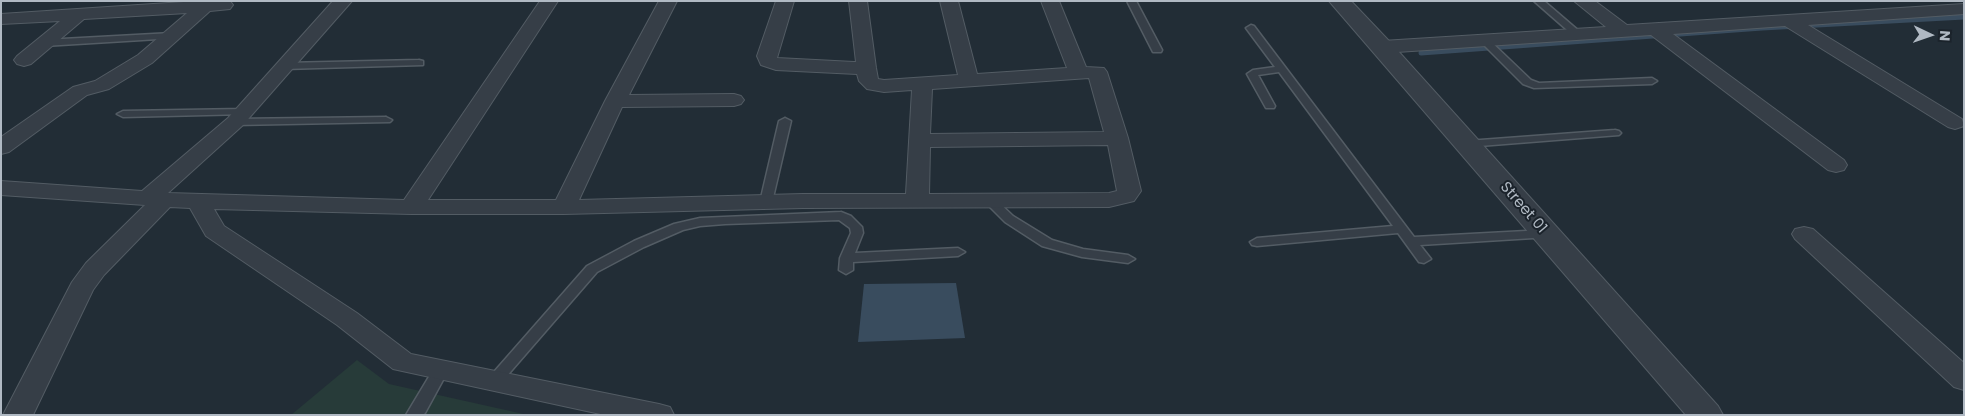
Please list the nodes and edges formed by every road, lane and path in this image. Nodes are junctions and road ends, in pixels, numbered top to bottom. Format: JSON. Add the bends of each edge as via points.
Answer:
{"nodes":[{"id":1,"x":343,"y":1,"type":"edge"},
{"id":2,"x":549,"y":1,"type":"edge"},
{"id":3,"x":668,"y":1,"type":"edge"},
{"id":4,"x":786,"y":1,"type":"edge"},
{"id":5,"x":858,"y":1,"type":"edge"},
{"id":6,"x":949,"y":1,"type":"edge"},
{"id":7,"x":1050,"y":1,"type":"edge"},
{"id":8,"x":1131,"y":1,"type":"edge"},
{"id":9,"x":1338,"y":1,"type":"edge"},
{"id":10,"x":1538,"y":1,"type":"edge"},
{"id":11,"x":1583,"y":1,"type":"edge"},
{"id":12,"x":1955,"y":1,"type":"edge"},
{"id":13,"x":1964,"y":8,"type":"edge"},
{"id":14,"x":207,"y":10,"type":"junction"},
{"id":15,"x":78,"y":14,"type":"junction"},
{"id":16,"x":1,"y":18,"type":"edge"},
{"id":17,"x":64,"y":26,"type":"junction"},
{"id":18,"x":1797,"y":26,"type":"junction"},
{"id":19,"x":1251,"y":28,"type":"dead end"},
{"id":20,"x":1623,"y":31,"type":"junction"},
{"id":21,"x":1577,"y":34,"type":"junction"},
{"id":22,"x":1663,"y":35,"type":"junction"},
{"id":23,"x":172,"y":36,"type":"junction"},
{"id":24,"x":44,"y":43,"type":"junction"},
{"id":25,"x":1489,"y":46,"type":"junction"},
{"id":26,"x":1382,"y":47,"type":"junction"},
{"id":27,"x":1157,"y":50,"type":"dead end"},
{"id":28,"x":24,"y":60,"type":"dead end"},
{"id":29,"x":419,"y":63,"type":"dead end"},
{"id":30,"x":284,"y":66,"type":"junction"},
{"id":31,"x":866,"y":68,"type":"junction"},
{"id":32,"x":1280,"y":70,"type":"junction"},
{"id":33,"x":1079,"y":73,"type":"junction"},
{"id":34,"x":969,"y":80,"type":"junction"},
{"id":35,"x":1652,"y":81,"type":"dead end"},
{"id":36,"x":923,"y":83,"type":"junction"},
{"id":37,"x":734,"y":100,"type":"dead end"},
{"id":38,"x":615,"y":101,"type":"junction"},
{"id":39,"x":1270,"y":106,"type":"dead end"},
{"id":40,"x":123,"y":114,"type":"dead end"},
{"id":41,"x":240,"y":117,"type":"junction"},
{"id":42,"x":386,"y":120,"type":"dead end"},
{"id":43,"x":785,"y":121,"type":"dead end"},
{"id":44,"x":1955,"y":123,"type":"dead end"},
{"id":45,"x":1615,"y":133,"type":"dead end"},
{"id":46,"x":1117,"y":138,"type":"junction"},
{"id":47,"x":920,"y":141,"type":"junction"},
{"id":48,"x":1466,"y":144,"type":"junction"},
{"id":49,"x":1,"y":147,"type":"edge"},
{"id":50,"x":1836,"y":165,"type":"dead end"},
{"id":51,"x":1,"y":188,"type":"edge"},
{"id":52,"x":157,"y":198,"type":"junction"},
{"id":53,"x":917,"y":200,"type":"junction"},
{"id":54,"x":989,"y":200,"type":"junction"},
{"id":55,"x":198,"y":202,"type":"junction"},
{"id":56,"x":766,"y":202,"type":"junction"},
{"id":57,"x":412,"y":206,"type":"junction"},
{"id":58,"x":564,"y":207,"type":"junction"},
{"id":59,"x":1402,"y":229,"type":"junction"},
{"id":60,"x":1545,"y":234,"type":"junction"},
{"id":61,"x":1804,"y":234,"type":"dead end"},
{"id":62,"x":1412,"y":241,"type":"junction"},
{"id":63,"x":1257,"y":242,"type":"dead end"},
{"id":64,"x":958,"y":252,"type":"dead end"},
{"id":65,"x":1128,"y":259,"type":"dead end"},
{"id":66,"x":1424,"y":259,"type":"dead end"},
{"id":67,"x":441,"y":370,"type":"junction"},
{"id":68,"x":1964,"y":380,"type":"edge"},
{"id":69,"x":494,"y":381,"type":"junction"},
{"id":70,"x":18,"y":415,"type":"edge"},
{"id":71,"x":414,"y":415,"type":"edge"},
{"id":72,"x":659,"y":415,"type":"edge"},
{"id":73,"x":1706,"y":415,"type":"edge"}],
"edges":[{"from":1,"to":30,"type":"street"},
{"from":2,"to":57,"type":"street"},
{"from":3,"to":38,"type":"street"},
{"from":4,"to":31,"type":"street","via":[[768,61]]},
{"from":5,"to":31,"type":"street"},
{"from":6,"to":34,"type":"street"},
{"from":7,"to":33,"type":"street"},
{"from":8,"to":27,"type":"lane"},
{"from":9,"to":26,"type":"street","name":"Street 01"},
{"from":10,"to":21,"type":"lane"},
{"from":11,"to":20,"type":"street"},
{"from":12,"to":13,"type":"street"},
{"from":13,"to":18,"type":"street"},
{"from":14,"to":15,"type":"street"},
{"from":14,"to":17,"type":"street"},
{"from":14,"to":23,"type":"street"},
{"from":15,"to":16,"type":"street"},
{"from":15,"to":17,"type":"street"},
{"from":17,"to":24,"type":"street"},
{"from":18,"to":22,"type":"street"},
{"from":18,"to":44,"type":"street"},
{"from":19,"to":32,"type":"lane"},
{"from":20,"to":21,"type":"street"},
{"from":20,"to":22,"type":"street"},
{"from":21,"to":25,"type":"street"},
{"from":22,"to":50,"type":"street"},
{"from":23,"to":24,"type":"lane"},
{"from":23,"to":49,"type":"street","via":[[145,59],[102,85],[80,91]]},
{"from":24,"to":28,"type":"street"},
{"from":25,"to":26,"type":"street"},
{"from":25,"to":35,"type":"lane","via":[[1527,82],[1538,86]]},
{"from":26,"to":48,"type":"street","name":"Street 01"},
{"from":29,"to":30,"type":"lane"},
{"from":30,"to":41,"type":"street"},
{"from":31,"to":36,"type":"street","via":[[869,81],[874,85]]},
{"from":32,"to":39,"type":"lane","via":[[1252,74]]},
{"from":32,"to":59,"type":"lane"},
{"from":33,"to":34,"type":"street"},
{"from":33,"to":46,"type":"street","via":[[1097,72]]},
{"from":34,"to":36,"type":"street"},
{"from":36,"to":47,"type":"street"},
{"from":37,"to":38,"type":"street"},
{"from":38,"to":58,"type":"street"},
{"from":40,"to":41,"type":"lane"},
{"from":41,"to":42,"type":"lane"},
{"from":41,"to":52,"type":"street"},
{"from":43,"to":56,"type":"lane"},
{"from":45,"to":48,"type":"lane"},
{"from":46,"to":47,"type":"street"},
{"from":46,"to":54,"type":"street","via":[[1128,182],[1126,196],[1109,200]]},
{"from":47,"to":53,"type":"street"},
{"from":48,"to":60,"type":"street","name":"Street 01"},
{"from":51,"to":52,"type":"street"},
{"from":52,"to":55,"type":"street"},
{"from":52,"to":70,"type":"street","via":[[81,288]]},
{"from":53,"to":54,"type":"street"},
{"from":53,"to":56,"type":"street"},
{"from":54,"to":65,"type":"lane","via":[[1008,219],[1047,243],[1082,253]]},
{"from":55,"to":57,"type":"street"},
{"from":55,"to":67,"type":"street","via":[[215,231],[347,319],[403,362]]},
{"from":56,"to":58,"type":"street"},
{"from":57,"to":58,"type":"street"},
{"from":59,"to":62,"type":"lane"},
{"from":59,"to":63,"type":"lane"},
{"from":60,"to":62,"type":"lane"},
{"from":60,"to":73,"type":"street","name":"Street 01"},
{"from":61,"to":68,"type":"street"},
{"from":62,"to":66,"type":"lane"},
{"from":64,"to":69,"type":"lane","via":[[846,264],[856,227],[841,216],[725,220],[679,227],[592,269]]},
{"from":67,"to":69,"type":"street"},
{"from":67,"to":71,"type":"lane"},
{"from":69,"to":72,"type":"street"}]}
